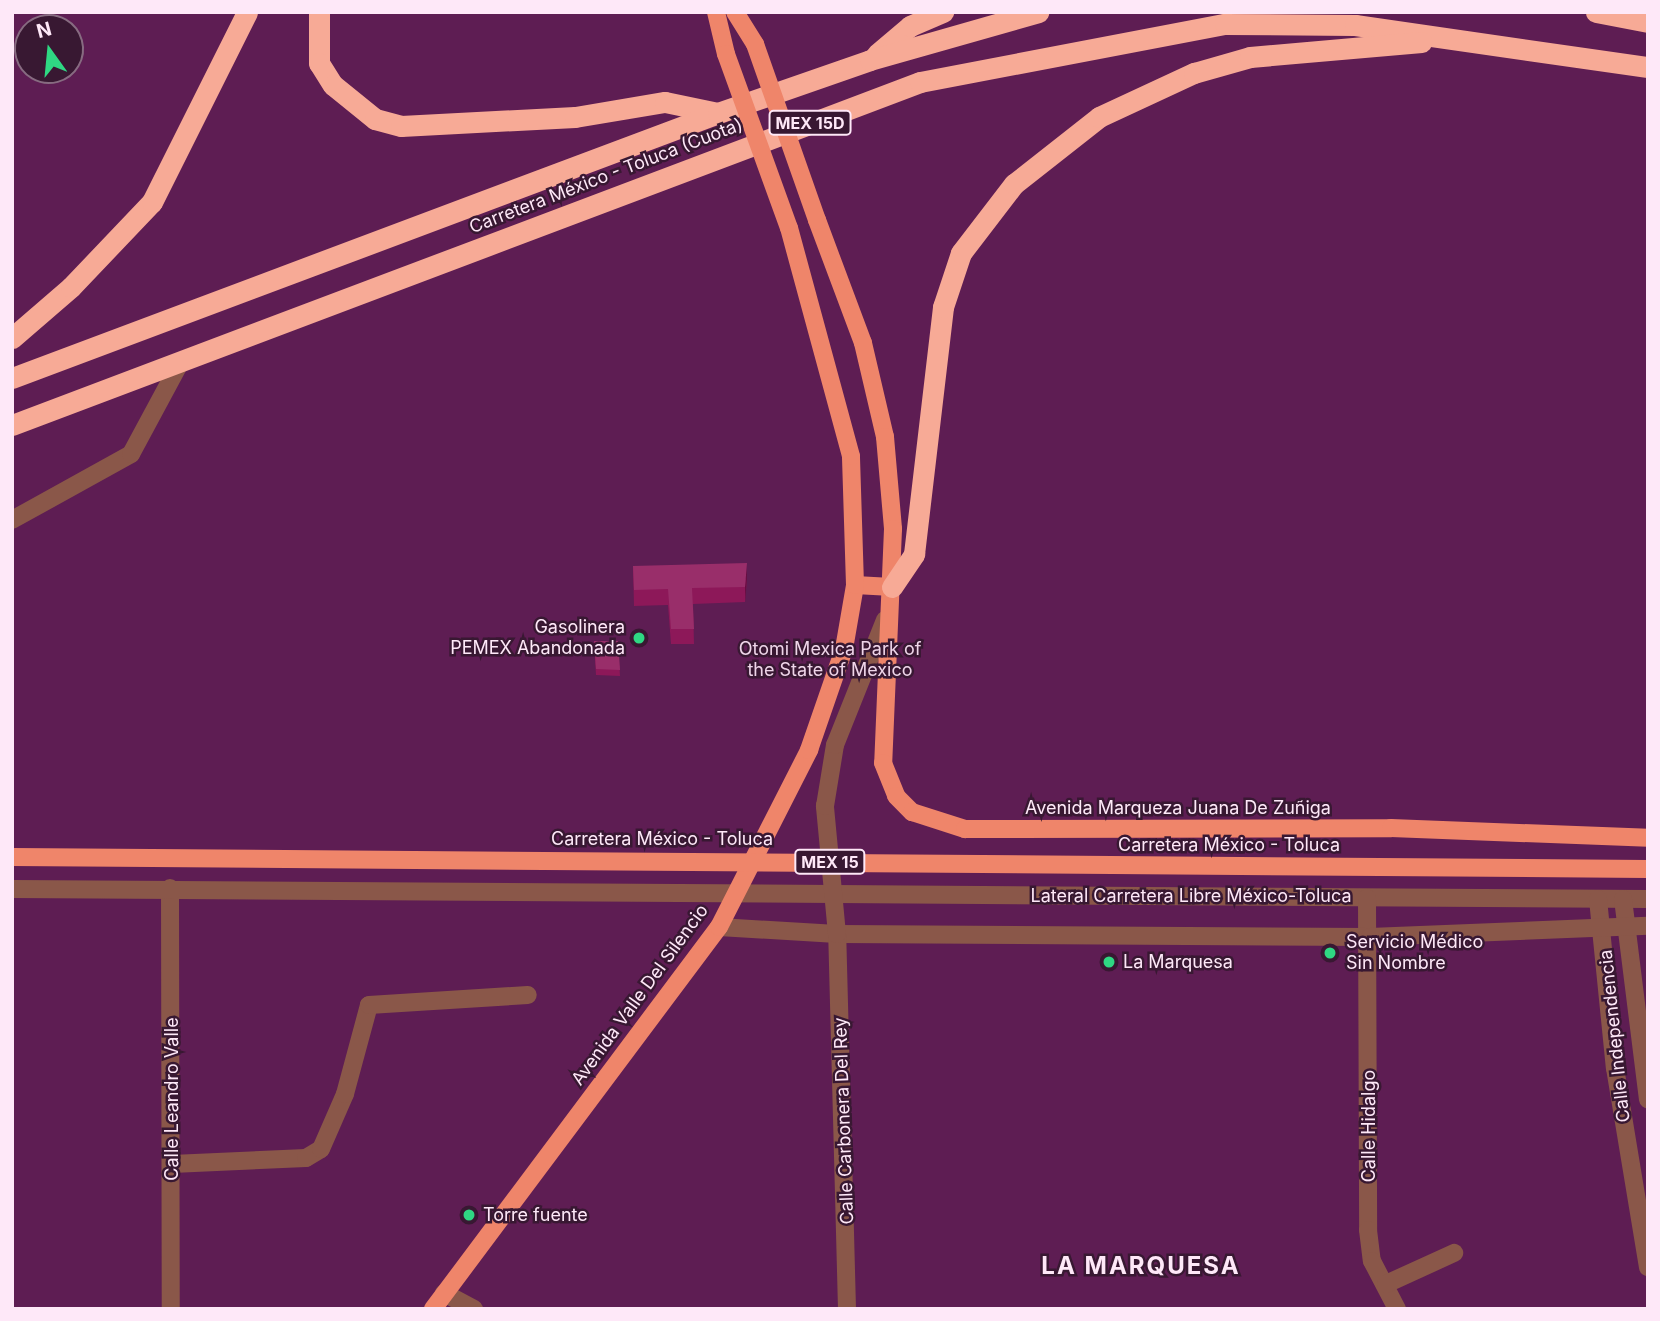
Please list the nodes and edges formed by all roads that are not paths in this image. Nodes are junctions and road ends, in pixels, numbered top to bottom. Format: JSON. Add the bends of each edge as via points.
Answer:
{"nodes":[{"id":1,"x":247,"y":12,"type":"edge"},
{"id":2,"x":319,"y":12,"type":"edge"},
{"id":3,"x":716,"y":12,"type":"edge"},
{"id":4,"x":735,"y":12,"type":"edge"},
{"id":5,"x":943,"y":12,"type":"edge"},
{"id":6,"x":1038,"y":12,"type":"edge"},
{"id":7,"x":1597,"y":12,"type":"edge"},
{"id":8,"x":1648,"y":22,"type":"edge"},
{"id":9,"x":1477,"y":38,"type":"junction"},
{"id":10,"x":870,"y":60,"type":"junction"},
{"id":11,"x":1648,"y":67,"type":"edge"},
{"id":12,"x":718,"y":113,"type":"junction"},
{"id":13,"x":12,"y":338,"type":"edge"},
{"id":14,"x":179,"y":365,"type":"junction"},
{"id":15,"x":12,"y":379,"type":"edge"},
{"id":16,"x":12,"y":425,"type":"edge"},
{"id":17,"x":12,"y":520,"type":"edge"},
{"id":18,"x":855,"y":585,"type":"junction"},
{"id":19,"x":892,"y":587,"type":"junction"},
{"id":20,"x":885,"y":620,"type":"junction"},
{"id":21,"x":1648,"y":838,"type":"edge"},
{"id":22,"x":12,"y":858,"type":"edge"},
{"id":23,"x":1648,"y":869,"type":"edge"},
{"id":24,"x":170,"y":888,"type":"junction"},
{"id":25,"x":12,"y":889,"type":"edge"},
{"id":26,"x":834,"y":894,"type":"junction"},
{"id":27,"x":735,"y":896,"type":"junction"},
{"id":28,"x":1367,"y":898,"type":"junction"},
{"id":29,"x":1598,"y":899,"type":"junction"},
{"id":30,"x":1648,"y":899,"type":"edge"},
{"id":31,"x":1623,"y":900,"type":"junction"},
{"id":32,"x":1648,"y":926,"type":"edge"},
{"id":33,"x":719,"y":927,"type":"junction"},
{"id":34,"x":1625,"y":927,"type":"junction"},
{"id":35,"x":1604,"y":929,"type":"junction"},
{"id":36,"x":837,"y":934,"type":"junction"},
{"id":37,"x":1370,"y":937,"type":"junction"},
{"id":38,"x":528,"y":995,"type":"dead end"},
{"id":39,"x":1644,"y":1065,"type":"edge"},
{"id":40,"x":1615,"y":1068,"type":"junction"},
{"id":41,"x":1648,"y":1099,"type":"edge"},
{"id":42,"x":173,"y":1164,"type":"junction"},
{"id":43,"x":1641,"y":1183,"type":"edge"},
{"id":44,"x":1454,"y":1253,"type":"dead end"},
{"id":45,"x":1648,"y":1267,"type":"edge"},
{"id":46,"x":1386,"y":1284,"type":"junction"},
{"id":47,"x":444,"y":1293,"type":"junction"},
{"id":48,"x":171,"y":1309,"type":"edge"},
{"id":49,"x":433,"y":1309,"type":"edge"},
{"id":50,"x":474,"y":1309,"type":"edge"},
{"id":51,"x":847,"y":1309,"type":"edge"},
{"id":52,"x":1396,"y":1309,"type":"edge"}],
"edges":[{"from":1,"to":13,"type":"highway","via":[[152,202],[71,287]]},
{"from":2,"to":12,"type":"highway","via":[[319,63],[332,85],[375,119],[401,126],[575,117],[665,102]]},
{"from":3,"to":18,"type":"main road","name":"Avenida Valle Del Silencio","bridge":true,"via":[[726,54],[789,228],[851,456]]},
{"from":4,"to":19,"type":"main road","name":"Avenida Marqueza Juana De Zuñiga","bridge":true,"via":[[755,44],[863,343],[885,438]]},
{"from":5,"to":10,"type":"highway","via":[[910,26]]},
{"from":6,"to":10,"type":"highway","name":"Carretera México - Toluca (Cuota)","number":"MEX 15D"},
{"from":7,"to":8,"type":"highway"},
{"from":9,"to":11,"type":"highway","name":"Carretera México - Toluca (Cuota)","number":"MEX 15D"},
{"from":9,"to":14,"type":"highway","name":"Carretera México - Toluca (Cuota)","number":"MEX 15D","via":[[1355,25],[1225,24],[920,82]]},
{"from":9,"to":19,"type":"highway","via":[[1275,54],[1194,73],[1099,117],[1014,184],[961,253],[943,307],[914,555]]},
{"from":10,"to":12,"type":"highway","name":"Carretera México - Toluca (Cuota)","number":"MEX 15D"},
{"from":12,"to":15,"type":"highway","name":"Carretera México - Toluca (Cuota)","number":"MEX 15D"},
{"from":14,"to":16,"type":"highway","name":"Carretera México - Toluca (Cuota)","number":"MEX 15D"},
{"from":14,"to":17,"type":"street","via":[[131,454]]},
{"from":18,"to":19,"type":"main road"},
{"from":18,"to":27,"type":"main road","name":"Avenida Valle Del Silencio","via":[[844,649],[809,750]]},
{"from":19,"to":20,"type":"main road","name":"Avenida Marqueza Juana De Zuñiga"},
{"from":20,"to":21,"type":"main road","name":"Avenida Marqueza Juana De Zuñiga","via":[[883,763],[896,796],[937,824],[965,829],[1391,828]]},
{"from":20,"to":26,"type":"street","name":"Calle Carbonera Del Rey","via":[[835,745],[825,806]]},
{"from":22,"to":23,"type":"main road","name":"Carretera México - Toluca","number":"MEX 15","bridge":true},
{"from":24,"to":25,"type":"street","name":"Lateral Carretera Libre México-Toluca"},
{"from":24,"to":27,"type":"street","name":"Lateral Carretera Libre México-Toluca"},
{"from":24,"to":42,"type":"street","name":"Calle Leandro Valle"},
{"from":26,"to":27,"type":"street","name":"Lateral Carretera Libre México-Toluca"},
{"from":26,"to":28,"type":"street","name":"Lateral Carretera Libre México-Toluca"},
{"from":26,"to":36,"type":"street","name":"Calle Carbonera Del Rey"},
{"from":27,"to":33,"type":"main road","name":"Avenida Valle Del Silencio"},
{"from":28,"to":29,"type":"street","name":"Lateral Carretera Libre México-Toluca"},
{"from":28,"to":37,"type":"street","name":"Calle Hidalgo"},
{"from":29,"to":31,"type":"street","name":"Lateral Carretera Libre México-Toluca"},
{"from":29,"to":35,"type":"street","name":"Calle Independencia"},
{"from":30,"to":31,"type":"street","name":"Lateral Carretera Libre México-Toluca"},
{"from":31,"to":34,"type":"street","name":"Calle Independencia"},
{"from":32,"to":34,"type":"street"},
{"from":33,"to":36,"type":"street"},
{"from":33,"to":47,"type":"main road","name":"Avenida Valle Del Silencio"},
{"from":34,"to":35,"type":"street"},
{"from":34,"to":39,"type":"street","name":"Calle Independencia"},
{"from":35,"to":37,"type":"street"},
{"from":35,"to":40,"type":"street","name":"Calle Independencia"},
{"from":36,"to":37,"type":"street"},
{"from":36,"to":51,"type":"street","name":"Calle Carbonera Del Rey"},
{"from":37,"to":46,"type":"street","name":"Calle Hidalgo","via":[[1368,1230],[1372,1261]]},
{"from":38,"to":42,"type":"street","via":[[369,1005],[345,1094],[321,1149],[306,1158]]},
{"from":39,"to":40,"type":"street"},
{"from":39,"to":41,"type":"street","name":"Calle Independencia"},
{"from":40,"to":43,"type":"street","name":"Calle Independencia"},
{"from":42,"to":48,"type":"street","name":"Calle Leandro Valle"},
{"from":43,"to":45,"type":"street","name":"Calle Independencia"},
{"from":44,"to":46,"type":"street"},
{"from":46,"to":52,"type":"street","name":"Calle Hidalgo"},
{"from":47,"to":49,"type":"main road","name":"Avenida Valle Del Silencio"},
{"from":47,"to":50,"type":"street"}]}
